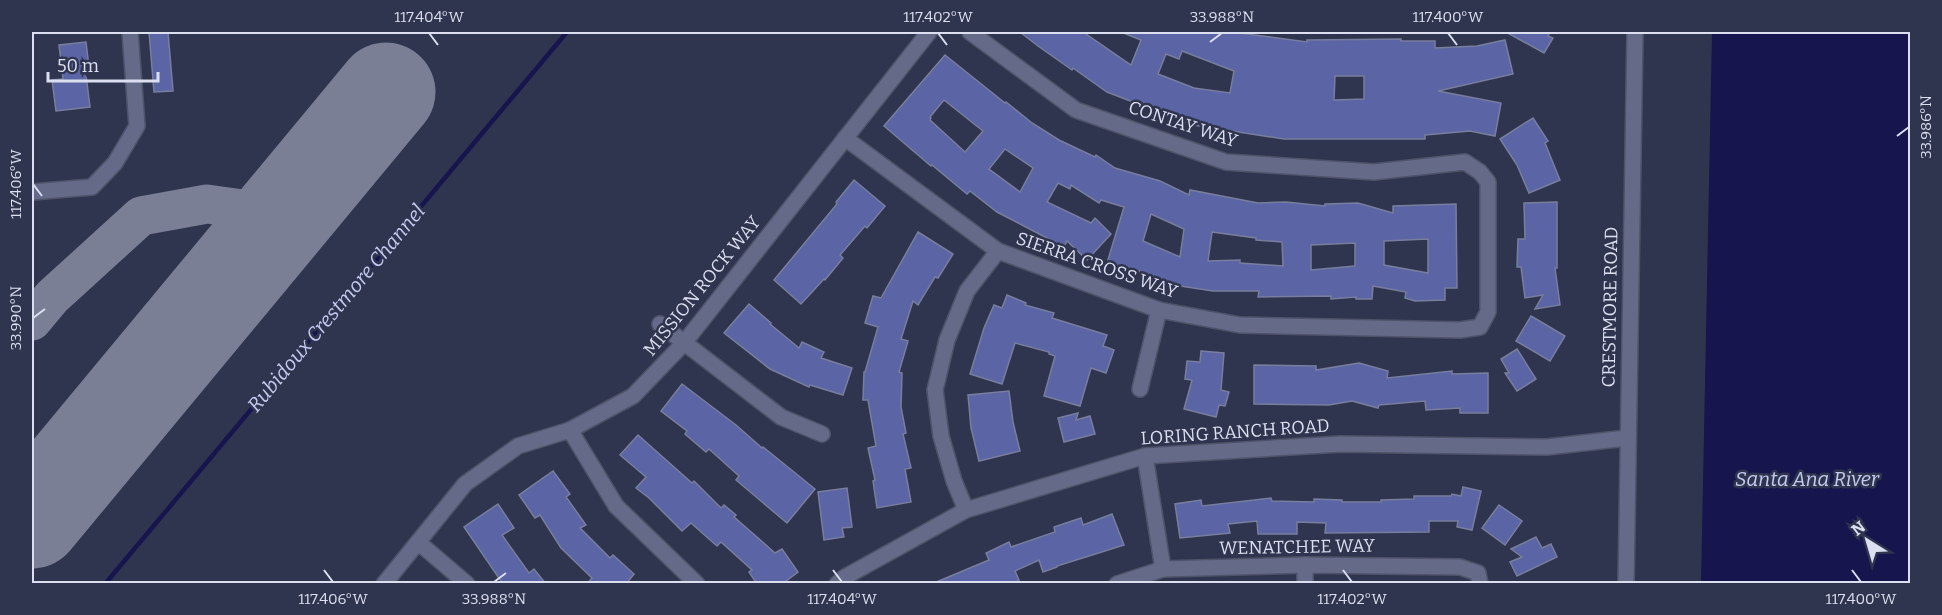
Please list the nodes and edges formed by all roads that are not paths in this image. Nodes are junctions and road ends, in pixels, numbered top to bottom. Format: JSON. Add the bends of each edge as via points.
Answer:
{"nodes":[{"id":1,"x":130,"y":32,"type":"edge"},
{"id":2,"x":928,"y":32,"type":"edge"},
{"id":3,"x":970,"y":32,"type":"edge"},
{"id":4,"x":1635,"y":32,"type":"edge"},
{"id":5,"x":845,"y":138,"type":"junction"},
{"id":6,"x":32,"y":192,"type":"edge"},
{"id":7,"x":998,"y":251,"type":"junction"},
{"id":8,"x":1159,"y":310,"type":"junction"},
{"id":9,"x":660,"y":324,"type":"dead end"},
{"id":10,"x":1480,"y":327,"type":"joint"},
{"id":11,"x":684,"y":343,"type":"junction"},
{"id":12,"x":1140,"y":389,"type":"dead end"},
{"id":13,"x":570,"y":430,"type":"junction"},
{"id":14,"x":822,"y":434,"type":"dead end"},
{"id":15,"x":1627,"y":438,"type":"junction"},
{"id":16,"x":1145,"y":456,"type":"junction"},
{"id":17,"x":966,"y":510,"type":"junction"},
{"id":18,"x":418,"y":542,"type":"junction"},
{"id":19,"x":1305,"y":565,"type":"junction"},
{"id":20,"x":1163,"y":569,"type":"junction"},
{"id":21,"x":1479,"y":578,"type":"edge"},
{"id":22,"x":384,"y":584,"type":"edge"},
{"id":23,"x":466,"y":584,"type":"edge"},
{"id":24,"x":697,"y":584,"type":"edge"},
{"id":25,"x":837,"y":584,"type":"edge"},
{"id":26,"x":1117,"y":584,"type":"edge"},
{"id":27,"x":1305,"y":584,"type":"edge"},
{"id":28,"x":1626,"y":584,"type":"edge"}],
"edges":[{"from":1,"to":6,"type":"street","via":[[136,126],[115,163],[92,187]]},
{"from":2,"to":5,"type":"street","name":"MISSION ROCK WAY"},
{"from":3,"to":10,"type":"street","name":"CONTAY WAY","via":[[1076,110],[1226,162],[1374,172],[1465,162],[1488,182],[1488,312]]},
{"from":4,"to":15,"type":"street","name":"CRESTMORE ROAD"},
{"from":5,"to":7,"type":"street","name":"SIERRA CROSS WAY"},
{"from":5,"to":11,"type":"street","name":"MISSION ROCK WAY"},
{"from":7,"to":8,"type":"street","name":"SIERRA CROSS WAY"},
{"from":7,"to":17,"type":"street","via":[[967,291],[947,340],[935,390],[941,436]]},
{"from":8,"to":10,"type":"street","name":"SIERRA CROSS WAY","via":[[1240,325],[1460,330]]},
{"from":8,"to":12,"type":"street"},
{"from":9,"to":11,"type":"street"},
{"from":11,"to":13,"type":"street","name":"MISSION ROCK WAY","via":[[633,396]]},
{"from":11,"to":14,"type":"street","via":[[781,417]]},
{"from":13,"to":18,"type":"street","name":"MISSION ROCK WAY","via":[[518,446],[465,484]]},
{"from":13,"to":24,"type":"street","via":[[616,506]]},
{"from":15,"to":16,"type":"street","name":"LORING RANCH ROAD","via":[[1547,447],[1341,444]]},
{"from":15,"to":28,"type":"street","name":"CRESTMORE ROAD"},
{"from":16,"to":17,"type":"street","name":"LORING RANCH ROAD"},
{"from":16,"to":20,"type":"street"},
{"from":17,"to":25,"type":"street","name":"LORING RANCH ROAD"},
{"from":18,"to":22,"type":"street","name":"MISSION ROCK WAY"},
{"from":18,"to":23,"type":"street"},
{"from":19,"to":20,"type":"street","name":"WENATCHEE WAY"},
{"from":19,"to":21,"type":"street","name":"WENATCHEE WAY","via":[[1460,567]]},
{"from":19,"to":27,"type":"street"},
{"from":20,"to":26,"type":"street","name":"WENATCHEE WAY"}]}
